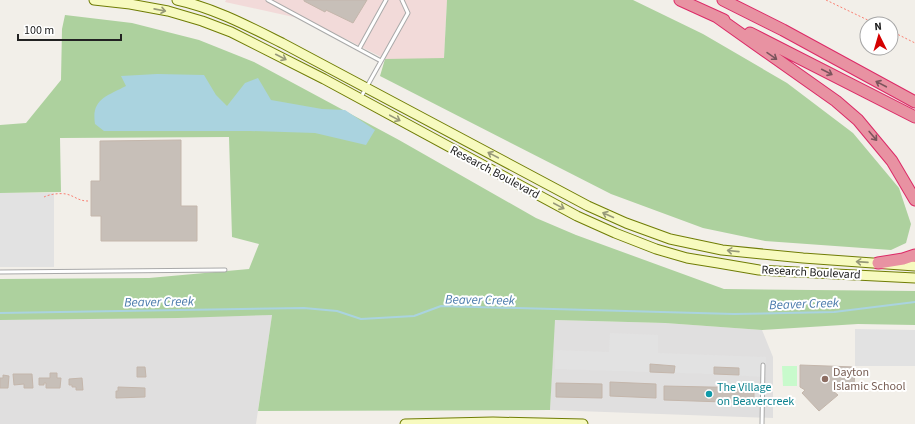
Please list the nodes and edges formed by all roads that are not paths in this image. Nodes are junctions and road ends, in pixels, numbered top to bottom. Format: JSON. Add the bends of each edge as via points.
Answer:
{"nodes":[{"id":1,"x":94,"y":0,"type":"edge"},
{"id":2,"x":176,"y":0,"type":"edge"},
{"id":3,"x":268,"y":0,"type":"edge"},
{"id":4,"x":386,"y":0,"type":"edge"},
{"id":5,"x":402,"y":0,"type":"edge"},
{"id":6,"x":680,"y":0,"type":"edge"},
{"id":7,"x":722,"y":0,"type":"edge"},
{"id":8,"x":717,"y":17,"type":"junction"},
{"id":9,"x":359,"y":49,"type":"junction"},
{"id":10,"x":381,"y":61,"type":"junction"},
{"id":11,"x":366,"y":88,"type":"junction"},
{"id":12,"x":360,"y":99,"type":"junction"},
{"id":13,"x":915,"y":102,"type":"edge"},
{"id":14,"x":915,"y":117,"type":"edge"},
{"id":15,"x":915,"y":200,"type":"edge"},
{"id":16,"x":915,"y":255,"type":"edge"},
{"id":17,"x":878,"y":264,"type":"junction"},
{"id":18,"x":915,"y":266,"type":"edge"},
{"id":19,"x":224,"y":270,"type":"dead end"},
{"id":20,"x":0,"y":272,"type":"edge"},
{"id":21,"x":915,"y":278,"type":"edge"},
{"id":22,"x":763,"y":365,"type":"dead end"},
{"id":23,"x":405,"y":424,"type":"edge"},
{"id":24,"x":583,"y":424,"type":"edge"},
{"id":25,"x":762,"y":424,"type":"edge"}],
"edges":[{"from":1,"to":12,"type":"main road","name":"Research Boulevard","one_way":true,"via":[[168,11],[202,21],[231,32]]},
{"from":2,"to":11,"type":"main road","name":"Research Boulevard","via":[[210,10],[246,25]]},
{"from":3,"to":9,"type":"lane"},
{"from":4,"to":9,"type":"lane"},
{"from":5,"to":10,"type":"lane","via":[[408,13]]},
{"from":6,"to":8,"type":"highway"},
{"from":13,"to":7,"type":"highway","one_way":true},
{"from":8,"to":14,"type":"highway","one_way":true},
{"from":8,"to":15,"type":"highway","one_way":true,"via":[[836,101],[858,120],[892,161]]},
{"from":9,"to":10,"type":"lane"},
{"from":10,"to":11,"type":"lane"},
{"from":11,"to":12,"type":"lane"},
{"from":17,"to":11,"type":"main road","name":"Research Boulevard","one_way":true,"via":[[722,250],[670,239],[588,206]]},
{"from":12,"to":21,"type":"main road","name":"Research Boulevard","one_way":true,"via":[[577,216],[656,249],[687,258],[759,270]]},
{"from":16,"to":17,"type":"highway","via":[[903,260]]},
{"from":17,"to":18,"type":"main road","name":"Research Boulevard"},
{"from":19,"to":20,"type":"lane"},
{"from":22,"to":25,"type":"lane"},
{"from":23,"to":24,"type":"main road"}]}
